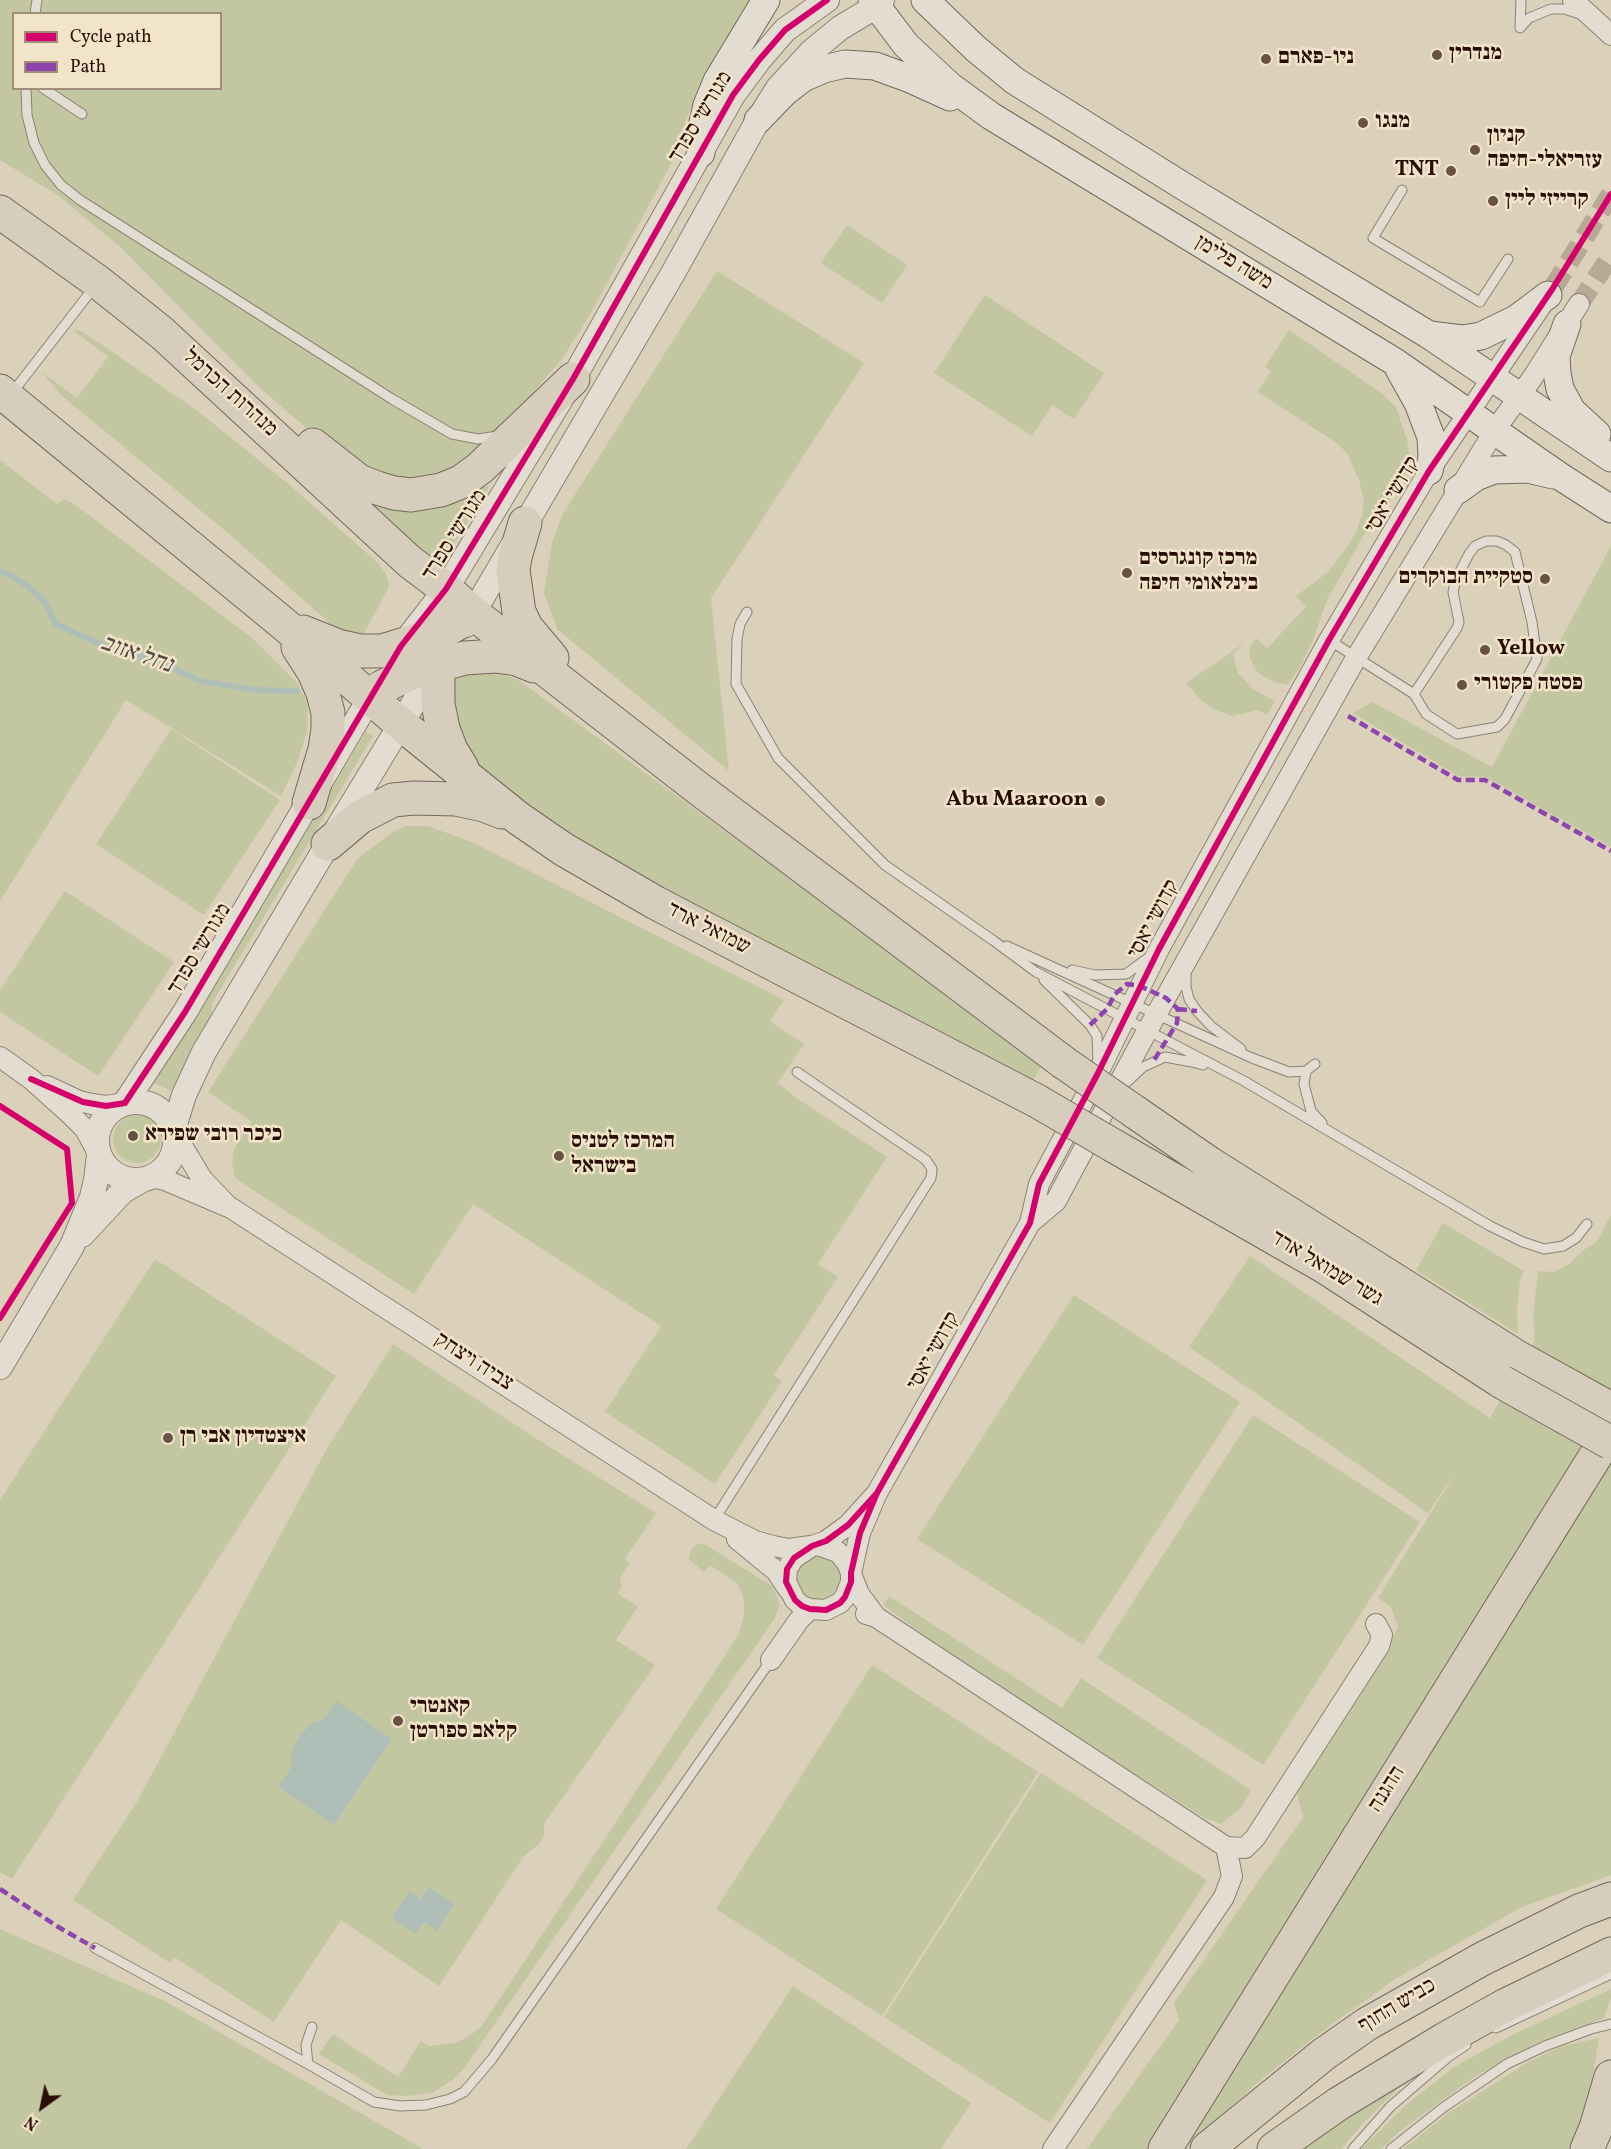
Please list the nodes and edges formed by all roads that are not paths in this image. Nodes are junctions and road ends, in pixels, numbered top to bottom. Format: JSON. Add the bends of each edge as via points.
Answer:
{"nodes":[{"id":1,"x":766,"y":0,"type":"edge"},
{"id":2,"x":827,"y":0,"type":"edge"},
{"id":3,"x":925,"y":0,"type":"edge"},
{"id":4,"x":1521,"y":0,"type":"edge"},
{"id":5,"x":1573,"y":0,"type":"edge"},
{"id":6,"x":1588,"y":0,"type":"edge"},
{"id":7,"x":876,"y":2,"type":"edge"},
{"id":8,"x":1604,"y":18,"type":"edge"},
{"id":9,"x":1611,"y":35,"type":"edge"},
{"id":10,"x":26,"y":90,"type":"edge"},
{"id":11,"x":47,"y":90,"type":"edge"},
{"id":12,"x":82,"y":114,"type":"dead end"},
{"id":13,"x":991,"y":116,"type":"junction"},
{"id":14,"x":758,"y":120,"type":"junction"},
{"id":15,"x":701,"y":153,"type":"junction"},
{"id":16,"x":1402,"y":190,"type":"dead end"},
{"id":17,"x":0,"y":212,"type":"edge"},
{"id":18,"x":1508,"y":259,"type":"dead end"},
{"id":19,"x":98,"y":282,"type":"junction"},
{"id":20,"x":1551,"y":291,"type":"joint"},
{"id":21,"x":1573,"y":314,"type":"joint"},
{"id":22,"x":1429,"y":335,"type":"junction"},
{"id":23,"x":1395,"y":362,"type":"junction"},
{"id":24,"x":1492,"y":378,"type":"junction"},
{"id":25,"x":573,"y":379,"type":"junction"},
{"id":26,"x":220,"y":385,"type":"junction"},
{"id":27,"x":4,"y":394,"type":"edge"},
{"id":28,"x":1519,"y":397,"type":"junction"},
{"id":29,"x":1469,"y":412,"type":"junction"},
{"id":30,"x":1495,"y":430,"type":"junction"},
{"id":31,"x":518,"y":431,"type":"junction"},
{"id":32,"x":1611,"y":447,"type":"edge"},
{"id":33,"x":1611,"y":458,"type":"edge"},
{"id":34,"x":1429,"y":471,"type":"junction"},
{"id":35,"x":1561,"y":477,"type":"junction"},
{"id":36,"x":1458,"y":490,"type":"junction"},
{"id":37,"x":1611,"y":509,"type":"edge"},
{"id":38,"x":525,"y":523,"type":"junction"},
{"id":39,"x":446,"y":589,"type":"junction"},
{"id":40,"x":747,"y":612,"type":"dead end"},
{"id":41,"x":474,"y":614,"type":"junction"},
{"id":42,"x":285,"y":625,"type":"junction"},
{"id":43,"x":1329,"y":640,"type":"junction"},
{"id":44,"x":401,"y":646,"type":"junction"},
{"id":45,"x":440,"y":648,"type":"junction"},
{"id":46,"x":1356,"y":658,"type":"junction"},
{"id":47,"x":548,"y":671,"type":"junction"},
{"id":48,"x":1414,"y":694,"type":"junction"},
{"id":49,"x":370,"y":698,"type":"junction"},
{"id":50,"x":401,"y":724,"type":"junction"},
{"id":51,"x":621,"y":727,"type":"junction"},
{"id":52,"x":465,"y":774,"type":"junction"},
{"id":53,"x":309,"y":803,"type":"junction"},
{"id":54,"x":518,"y":818,"type":"junction"},
{"id":55,"x":328,"y":844,"type":"junction"},
{"id":56,"x":994,"y":941,"type":"junction"},
{"id":57,"x":1159,"y":949,"type":"junction"},
{"id":58,"x":1041,"y":960,"type":"junction"},
{"id":59,"x":1185,"y":963,"type":"junction"},
{"id":60,"x":1036,"y":972,"type":"junction"},
{"id":61,"x":1128,"y":1010,"type":"junction"},
{"id":62,"x":1152,"y":1022,"type":"junction"},
{"id":63,"x":0,"y":1058,"type":"edge"},
{"id":64,"x":1252,"y":1058,"type":"junction"},
{"id":65,"x":1314,"y":1064,"type":"dead end"},
{"id":66,"x":1306,"y":1071,"type":"junction"},
{"id":67,"x":797,"y":1072,"type":"dead end"},
{"id":68,"x":1097,"y":1075,"type":"junction"},
{"id":69,"x":31,"y":1079,"type":"junction"},
{"id":70,"x":1244,"y":1081,"type":"junction"},
{"id":71,"x":1037,"y":1101,"type":"joint"},
{"id":72,"x":125,"y":1103,"type":"junction"},
{"id":73,"x":1124,"y":1105,"type":"junction"},
{"id":74,"x":174,"y":1130,"type":"junction"},
{"id":75,"x":1330,"y":1131,"type":"junction"},
{"id":76,"x":99,"y":1155,"type":"junction"},
{"id":77,"x":147,"y":1178,"type":"junction"},
{"id":78,"x":231,"y":1208,"type":"junction"},
{"id":79,"x":1030,"y":1223,"type":"junction"},
{"id":80,"x":1587,"y":1224,"type":"dead end"},
{"id":81,"x":72,"y":1246,"type":"junction"},
{"id":82,"x":0,"y":1367,"type":"edge"},
{"id":83,"x":1510,"y":1370,"type":"junction"},
{"id":84,"x":1611,"y":1409,"type":"edge"},
{"id":85,"x":1611,"y":1431,"type":"edge"},
{"id":86,"x":1611,"y":1443,"type":"edge"},
{"id":87,"x":877,"y":1492,"type":"junction"},
{"id":88,"x":714,"y":1520,"type":"junction"},
{"id":89,"x":812,"y":1546,"type":"junction"},
{"id":90,"x":851,"y":1573,"type":"junction"},
{"id":91,"x":789,"y":1591,"type":"junction"},
{"id":92,"x":818,"y":1610,"type":"junction"},
{"id":93,"x":876,"y":1617,"type":"junction"},
{"id":94,"x":1376,"y":1624,"type":"dead end"},
{"id":95,"x":771,"y":1660,"type":"joint"},
{"id":96,"x":1226,"y":1847,"type":"junction"},
{"id":97,"x":1611,"y":1899,"type":"edge"},
{"id":98,"x":95,"y":1948,"type":"dead end"},
{"id":99,"x":1611,"y":1954,"type":"edge"},
{"id":100,"x":1611,"y":1974,"type":"edge"},
{"id":101,"x":1611,"y":2024,"type":"edge"},
{"id":102,"x":312,"y":2027,"type":"dead end"},
{"id":103,"x":1483,"y":2035,"type":"dead end"},
{"id":104,"x":1474,"y":2040,"type":"dead end"},
{"id":105,"x":308,"y":2064,"type":"junction"},
{"id":106,"x":1611,"y":2077,"type":"edge"},
{"id":107,"x":1053,"y":2149,"type":"edge"},
{"id":108,"x":1165,"y":2149,"type":"edge"},
{"id":109,"x":1207,"y":2149,"type":"edge"},
{"id":110,"x":1274,"y":2149,"type":"edge"},
{"id":111,"x":1353,"y":2149,"type":"edge"},
{"id":112,"x":1391,"y":2149,"type":"edge"},
{"id":113,"x":1587,"y":2149,"type":"edge"}],
"edges":[{"from":1,"to":15,"type":"main road","via":[[717,81],[702,127]]},
{"from":2,"to":15,"type":"street","name":"מגורשי ספרד","via":[[785,30],[759,60],[733,95]]},
{"from":3,"to":22,"type":"main road","name":"משה פלימן","via":[[976,50],[1015,81]]},
{"from":4,"to":8,"type":"lane","via":[[1520,28],[1529,18],[1551,9]]},
{"from":5,"to":8,"type":"street"},
{"from":6,"to":8,"type":"street"},
{"from":7,"to":13,"type":"main road","name":"משה פלימן","via":[[906,45],[950,86]]},
{"from":7,"to":14,"type":"street","via":[[812,52],[778,88]]},
{"from":8,"to":9,"type":"street"},
{"from":10,"to":31,"type":"lane","via":[[34,143],[61,185],[80,200],[452,434],[478,439]]},
{"from":11,"to":12,"type":"lane"},
{"from":13,"to":14,"type":"main road","via":[[875,66],[844,64],[803,78]]},
{"from":13,"to":23,"type":"main road","name":"משה פלימן"},
{"from":14,"to":38,"type":"street","via":[[672,275]]},
{"from":15,"to":25,"type":"street","name":"מגורשי ספרד"},
{"from":16,"to":18,"type":"lane","via":[[1373,238],[1480,302]]},
{"from":17,"to":19,"type":"highway","name":"מנהרות הכרמל"},
{"from":19,"to":26,"type":"highway","name":"מנהרות הכרמל"},
{"from":19,"to":27,"type":"lane"},
{"from":20,"to":22,"type":"main road","via":[[1516,319],[1481,336],[1462,339]]},
{"from":20,"to":24,"type":"street","name":"קדושי יאסי"},
{"from":21,"to":28,"type":"street","name":"קדושי יאסי"},
{"from":21,"to":32,"type":"main road","via":[[1556,356],[1560,389],[1572,411]]},
{"from":22,"to":24,"type":"main road","name":"משה פלימן"},
{"from":23,"to":29,"type":"main road","name":"משה פלימן"},
{"from":23,"to":34,"type":"main road","via":[[1419,403],[1431,437]]},
{"from":24,"to":28,"type":"main road","name":"משה פלימן"},
{"from":24,"to":29,"type":"street","name":"קדושי יאסי"},
{"from":25,"to":31,"type":"highway"},
{"from":25,"to":39,"type":"street","name":"מגורשי ספרד"},
{"from":26,"to":31,"type":"highway","via":[[285,422],[359,481],[394,493],[430,493],[461,482]]},
{"from":26,"to":39,"type":"highway","name":"מנהרות הכרמל","via":[[410,562]]},
{"from":27,"to":42,"type":"highway"},
{"from":28,"to":30,"type":"street","name":"קדושי יאסי"},
{"from":28,"to":33,"type":"main road","name":"משה פלימן"},
{"from":29,"to":30,"type":"main road","name":"משה פלימן"},
{"from":29,"to":34,"type":"street","name":"קדושי יאסי"},
{"from":30,"to":35,"type":"main road","name":"משה פלימן"},
{"from":30,"to":36,"type":"street","name":"קדושי יאסי"},
{"from":34,"to":43,"type":"street","name":"קדושי יאסי"},
{"from":35,"to":36,"type":"main road","via":[[1528,469],[1494,470]]},
{"from":35,"to":37,"type":"main road","name":"משה פלימן"},
{"from":36,"to":46,"type":"street","name":"קדושי יאסי"},
{"from":38,"to":41,"type":"street"},
{"from":38,"to":51,"type":"highway","via":[[513,570],[519,612],[526,627]]},
{"from":39,"to":41,"type":"highway","name":"מנהרות הכרמל"},
{"from":39,"to":44,"type":"street","name":"מגורשי ספרד"},
{"from":39,"to":45,"type":"highway"},
{"from":40,"to":56,"type":"lane","via":[[737,639],[736,684],[778,758],[885,865]]},
{"from":41,"to":45,"type":"highway"},
{"from":41,"to":47,"type":"highway"},
{"from":42,"to":44,"type":"highway","via":[[360,651]]},
{"from":42,"to":49,"type":"highway"},
{"from":42,"to":53,"type":"highway","via":[[314,672],[328,713],[325,749]]},
{"from":43,"to":46,"type":"lane"},
{"from":43,"to":57,"type":"street","name":"קדושי יאסי"},
{"from":44,"to":45,"type":"highway"},
{"from":44,"to":49,"type":"street","name":"מגורשי ספרד"},
{"from":45,"to":47,"type":"highway","via":[[472,657],[517,659]]},
{"from":45,"to":49,"type":"highway"},
{"from":45,"to":50,"type":"street"},
{"from":45,"to":52,"type":"highway","via":[[438,704],[451,750]]},
{"from":46,"to":48,"type":"lane"},
{"from":46,"to":59,"type":"street","name":"קדושי יאסי"},
{"from":47,"to":51,"type":"highway"},
{"from":48,"to":48,"type":"lane","via":[[1426,714],[1457,734],[1497,727],[1505,719],[1537,658],[1515,552],[1506,545],[1486,541],[1469,554],[1453,591],[1457,628]]},
{"from":49,"to":50,"type":"highway","name":"שמואל ארד"},
{"from":49,"to":53,"type":"street","name":"מגורשי ספרד"},
{"from":50,"to":52,"type":"highway","name":"שמואל ארד"},
{"from":50,"to":55,"type":"street"},
{"from":51,"to":73,"type":"highway","name":"גשר שמואל ארד","bridge":true},
{"from":52,"to":54,"type":"highway","name":"שמואל ארד"},
{"from":53,"to":72,"type":"street","name":"מגורשי ספרד","via":[[185,1012]]},
{"from":54,"to":55,"type":"highway","via":[[456,799],[393,800],[360,817]]},
{"from":54,"to":71,"type":"highway","name":"שמואל ארד","via":[[656,903]]},
{"from":55,"to":74,"type":"street","via":[[204,1052],[184,1095]]},
{"from":56,"to":58,"type":"lane"},
{"from":56,"to":60,"type":"lane"},
{"from":57,"to":58,"type":"lane","via":[[1140,966],[1119,975],[1095,975]]},
{"from":57,"to":61,"type":"street","name":"קדושי יאסי"},
{"from":58,"to":61,"type":"lane"},
{"from":59,"to":62,"type":"street","name":"קדושי יאסי"},
{"from":59,"to":64,"type":"lane","via":[[1189,999],[1197,1011]]},
{"from":60,"to":61,"type":"lane"},
{"from":60,"to":68,"type":"lane","via":[[1097,1036]]},
{"from":61,"to":62,"type":"lane"},
{"from":61,"to":62,"type":"lane"},
{"from":61,"to":68,"type":"street","name":"קדושי יאסי"},
{"from":62,"to":64,"type":"lane"},
{"from":62,"to":70,"type":"lane"},
{"from":62,"to":73,"type":"street","name":"קדושי יאסי"},
{"from":63,"to":69,"type":"street"},
{"from":64,"to":66,"type":"lane","via":[[1289,1072]]},
{"from":65,"to":66,"type":"lane"},
{"from":66,"to":75,"type":"lane","via":[[1304,1084],[1311,1111]]},
{"from":67,"to":88,"type":"lane","via":[[926,1160],[932,1168],[931,1178]]},
{"from":68,"to":79,"type":"street","name":"קדושי יאסי","via":[[1039,1184]]},
{"from":69,"to":72,"type":"street","via":[[83,1102],[106,1106]]},
{"from":69,"to":76,"type":"street","via":[[85,1129]]},
{"from":70,"to":73,"type":"lane","via":[[1192,1062],[1165,1057],[1143,1067]]},
{"from":70,"to":75,"type":"lane"},
{"from":71,"to":83,"type":"highway","name":"גשר שמואל ארד","bridge":true},
{"from":72,"to":74,"type":"street","via":[[146,1103],[157,1108]]},
{"from":72,"to":76,"type":"street","via":[[103,1118],[97,1136]]},
{"from":73,"to":79,"type":"street","name":"קדושי יאסי","via":[[1056,1201]]},
{"from":73,"to":83,"type":"highway","name":"גשר שמואל ארד"},
{"from":74,"to":77,"type":"street","via":[[173,1154],[166,1166]]},
{"from":74,"to":78,"type":"street","name":"צביה ויצחק","via":[[202,1179]]},
{"from":75,"to":80,"type":"lane","via":[[1523,1242],[1544,1249],[1563,1246]]},
{"from":76,"to":77,"type":"street","via":[[114,1174]]},
{"from":76,"to":81,"type":"street","via":[[92,1197]]},
{"from":77,"to":78,"type":"street","name":"צביה ויצחק","via":[[165,1180]]},
{"from":77,"to":81,"type":"street","via":[[123,1191]]},
{"from":78,"to":88,"type":"street","name":"צביה ויצחק"},
{"from":79,"to":87,"type":"street","name":"קדושי יאסי"},
{"from":81,"to":82,"type":"street"},
{"from":83,"to":84,"type":"highway","name":"גשר שמואל ארד"},
{"from":83,"to":86,"type":"highway","name":"גשר שמואל ארד","bridge":true},
{"from":85,"to":108,"type":"highway","name":"ההגנה"},
{"from":87,"to":89,"type":"street","name":"קדושי יאסי","via":[[848,1525]]},
{"from":87,"to":90,"type":"street","name":"קדושי יאסי","via":[[860,1533]]},
{"from":88,"to":89,"type":"street","name":"צביה ויצחק","via":[[773,1546]]},
{"from":88,"to":91,"type":"street","name":"צביה ויצחק","via":[[776,1571]]},
{"from":89,"to":90,"type":"street","via":[[838,1552]]},
{"from":89,"to":91,"type":"street","via":[[794,1558],[787,1569]]},
{"from":90,"to":92,"type":"street","via":[[845,1598]]},
{"from":90,"to":93,"type":"street","via":[[859,1594]]},
{"from":91,"to":92,"type":"street","via":[[795,1600]]},
{"from":92,"to":93,"type":"street","via":[[860,1612]]},
{"from":92,"to":95,"type":"street","via":[[799,1620]]},
{"from":93,"to":96,"type":"street"},
{"from":94,"to":96,"type":"street","via":[[1382,1635],[1379,1646],[1255,1838],[1245,1848]]},
{"from":95,"to":105,"type":"lane","via":[[492,2059],[464,2092],[426,2105],[374,2102]]},
{"from":96,"to":107,"type":"street","via":[[1232,1876],[1224,1897]]},
{"from":97,"to":109,"type":"highway","name":"כביש החוף","via":[[1482,1959],[1367,2024]]},
{"from":98,"to":105,"type":"lane"},
{"from":99,"to":110,"type":"highway","via":[[1444,2038],[1338,2103]]},
{"from":100,"to":103,"type":"lane"},
{"from":101,"to":112,"type":"lane","via":[[1545,2046],[1507,2064]]},
{"from":102,"to":105,"type":"lane","via":[[306,2045]]},
{"from":104,"to":111,"type":"lane","via":[[1391,2106]]},
{"from":106,"to":113,"type":"highway"}]}
